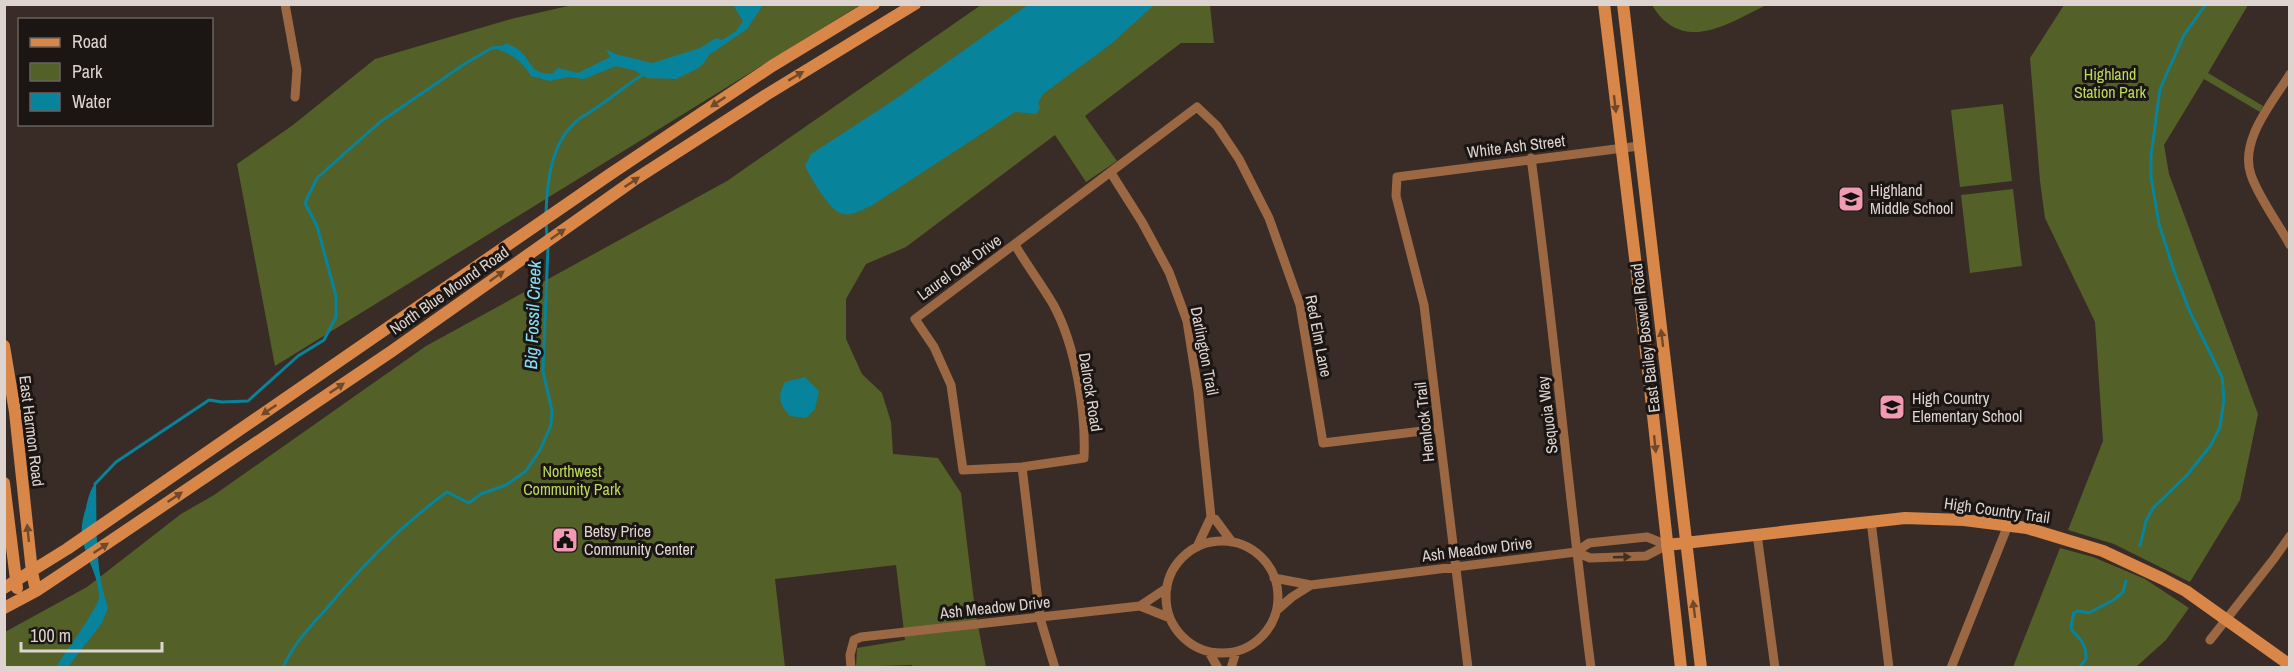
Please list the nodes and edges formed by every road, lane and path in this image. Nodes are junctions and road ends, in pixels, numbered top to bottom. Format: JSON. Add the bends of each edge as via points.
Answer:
{"nodes":[{"id":1,"x":285,"y":4,"type":"edge"},
{"id":2,"x":874,"y":4,"type":"edge"},
{"id":3,"x":915,"y":4,"type":"edge"},
{"id":4,"x":1604,"y":4,"type":"edge"},
{"id":5,"x":1617,"y":4,"type":"edge"},
{"id":6,"x":1623,"y":4,"type":"edge"},
{"id":7,"x":1625,"y":23,"type":"junction"},
{"id":8,"x":1607,"y":28,"type":"junction"},
{"id":9,"x":2289,"y":74,"type":"edge"},
{"id":10,"x":1633,"y":88,"type":"junction"},
{"id":11,"x":295,"y":97,"type":"dead end"},
{"id":12,"x":1197,"y":107,"type":"joint"},
{"id":13,"x":1639,"y":146,"type":"junction"},
{"id":14,"x":1620,"y":148,"type":"junction"},
{"id":15,"x":1531,"y":158,"type":"junction"},
{"id":16,"x":1111,"y":173,"type":"junction"},
{"id":17,"x":1397,"y":177,"type":"joint"},
{"id":18,"x":1015,"y":245,"type":"junction"},
{"id":19,"x":2289,"y":245,"type":"edge"},
{"id":20,"x":1658,"y":305,"type":"junction"},
{"id":21,"x":1641,"y":307,"type":"junction"},
{"id":22,"x":4,"y":346,"type":"edge"},
{"id":23,"x":1665,"y":363,"type":"junction"},
{"id":24,"x":1647,"y":365,"type":"junction"},
{"id":25,"x":1439,"y":429,"type":"junction"},
{"id":26,"x":1022,"y":467,"type":"junction"},
{"id":27,"x":4,"y":483,"type":"edge"},
{"id":28,"x":1211,"y":517,"type":"junction"},
{"id":29,"x":1871,"y":521,"type":"junction"},
{"id":30,"x":2008,"y":525,"type":"junction"},
{"id":31,"x":1757,"y":534,"type":"junction"},
{"id":32,"x":2289,"y":536,"type":"edge"},
{"id":33,"x":1232,"y":542,"type":"junction"},
{"id":34,"x":1686,"y":542,"type":"junction"},
{"id":35,"x":1667,"y":544,"type":"junction"},
{"id":36,"x":1197,"y":547,"type":"junction"},
{"id":37,"x":1576,"y":552,"type":"junction"},
{"id":38,"x":1455,"y":567,"type":"junction"},
{"id":39,"x":32,"y":572,"type":"junction"},
{"id":40,"x":1274,"y":578,"type":"junction"},
{"id":41,"x":1311,"y":585,"type":"junction"},
{"id":42,"x":10,"y":586,"type":"edge"},
{"id":43,"x":1167,"y":588,"type":"junction"},
{"id":44,"x":36,"y":591,"type":"junction"},
{"id":45,"x":18,"y":602,"type":"junction"},
{"id":46,"x":1140,"y":606,"type":"junction"},
{"id":47,"x":4,"y":608,"type":"edge"},
{"id":48,"x":1276,"y":610,"type":"junction"},
{"id":49,"x":1040,"y":618,"type":"junction"},
{"id":50,"x":1170,"y":618,"type":"junction"},
{"id":51,"x":2226,"y":619,"type":"junction"},
{"id":52,"x":2210,"y":640,"type":"dead end"},
{"id":53,"x":1209,"y":652,"type":"junction"},
{"id":54,"x":1236,"y":652,"type":"junction"},
{"id":55,"x":2289,"y":665,"type":"edge"},
{"id":56,"x":851,"y":668,"type":"edge"},
{"id":57,"x":1055,"y":668,"type":"edge"},
{"id":58,"x":1218,"y":668,"type":"edge"},
{"id":59,"x":1231,"y":668,"type":"edge"},
{"id":60,"x":1468,"y":668,"type":"edge"},
{"id":61,"x":1591,"y":668,"type":"edge"},
{"id":62,"x":1681,"y":668,"type":"edge"},
{"id":63,"x":1701,"y":668,"type":"edge"},
{"id":64,"x":1775,"y":668,"type":"edge"},
{"id":65,"x":1889,"y":668,"type":"edge"},
{"id":66,"x":1951,"y":668,"type":"edge"}],
"edges":[{"from":1,"to":11,"type":"street","via":[[297,70]]},
{"from":2,"to":39,"type":"main road","name":"North Blue Mound Road","one_way":true,"via":[[772,66],[524,232]]},
{"from":44,"to":3,"type":"main road","name":"North Blue Mound Road","one_way":true,"via":[[382,357],[634,180]]},
{"from":4,"to":8,"type":"main road","name":"East Bailey Boswell Road"},
{"from":5,"to":7,"type":"main road"},
{"from":6,"to":7,"type":"main road","name":"East Bailey Boswell Road"},
{"from":7,"to":10,"type":"main road","name":"East Bailey Boswell Road"},
{"from":8,"to":10,"type":"main road","via":[[1614,40],[1620,81]]},
{"from":8,"to":14,"type":"main road","name":"East Bailey Boswell Road","one_way":true},
{"from":9,"to":19,"type":"street","via":[[2257,128],[2249,162],[2252,178]]},
{"from":10,"to":13,"type":"main road","name":"East Bailey Boswell Road"},
{"from":12,"to":16,"type":"street","name":"Laurel Oak Drive"},
{"from":12,"to":25,"type":"street","name":"Red Elm Lane","via":[[1217,126],[1239,159],[1269,218],[1300,305],[1323,443]]},
{"from":13,"to":14,"type":"street","name":"White Ash Street"},
{"from":13,"to":20,"type":"main road","name":"East Bailey Boswell Road"},
{"from":14,"to":15,"type":"street","name":"White Ash Street"},
{"from":14,"to":21,"type":"main road","name":"East Bailey Boswell Road"},
{"from":15,"to":17,"type":"street","name":"White Ash Street"},
{"from":15,"to":37,"type":"street","name":"Sequoia Way"},
{"from":16,"to":18,"type":"street","name":"Laurel Oak Drive"},
{"from":16,"to":28,"type":"street","name":"Darlington Trail","via":[[1169,272],[1187,321]]},
{"from":17,"to":25,"type":"street","name":"Hemlock Trail","via":[[1396,196],[1424,305]]},
{"from":18,"to":26,"type":"street","name":"Dalrock Road","via":[[1053,305],[1072,354],[1082,409],[1084,452],[1084,459]]},
{"from":18,"to":26,"type":"street","name":"Laurel Oak Drive","via":[[915,319],[934,347],[951,385],[963,470]]},
{"from":20,"to":21,"type":"main road"},
{"from":23,"to":20,"type":"main road","name":"East Bailey Boswell Road","one_way":true},
{"from":21,"to":24,"type":"main road","name":"East Bailey Boswell Road"},
{"from":39,"to":22,"type":"main road","name":"East Harmon Road","one_way":true},
{"from":23,"to":24,"type":"main road"},
{"from":23,"to":34,"type":"main road","name":"East Bailey Boswell Road"},
{"from":24,"to":35,"type":"main road","name":"East Bailey Boswell Road","one_way":true},
{"from":25,"to":38,"type":"street","name":"Hemlock Trail"},
{"from":26,"to":49,"type":"street"},
{"from":27,"to":42,"type":"main road","name":"East Harmon Road"},
{"from":28,"to":33,"type":"street"},
{"from":28,"to":36,"type":"street"},
{"from":29,"to":30,"type":"main road","name":"High Country Trail","via":[[1937,518]]},
{"from":29,"to":31,"type":"main road","name":"High Country Trail"},
{"from":29,"to":65,"type":"street"},
{"from":30,"to":51,"type":"main road","name":"High Country Trail","via":[[2046,532],[2103,551],[2178,587]]},
{"from":30,"to":66,"type":"street"},
{"from":31,"to":34,"type":"main road","name":"High Country Trail"},
{"from":31,"to":64,"type":"street"},
{"from":32,"to":51,"type":"street"},
{"from":33,"to":36,"type":"street","via":[[1208,542]]},
{"from":33,"to":40,"type":"street","via":[[1258,554]]},
{"from":34,"to":35,"type":"main road","name":"High Country Trail"},
{"from":63,"to":34,"type":"main road","name":"East Bailey Boswell Road","one_way":true},
{"from":35,"to":37,"type":"street","name":"Ash Meadow Drive","via":[[1647,537],[1589,543]]},
{"from":37,"to":35,"type":"street","name":"Ash Meadow Drive","one_way":true,"via":[[1590,558],[1646,556]]},
{"from":35,"to":62,"type":"main road","name":"East Bailey Boswell Road"},
{"from":36,"to":43,"type":"street","via":[[1182,557]]},
{"from":37,"to":38,"type":"street","name":"Ash Meadow Drive"},
{"from":37,"to":61,"type":"street","name":"Sequoia Way"},
{"from":38,"to":41,"type":"street","name":"Ash Meadow Drive"},
{"from":38,"to":60,"type":"street","name":"Hemlock Trail"},
{"from":39,"to":42,"type":"main road","name":"North Blue Mound Road"},
{"from":39,"to":44,"type":"main road","name":"East Harmon Road"},
{"from":40,"to":41,"type":"street","name":"Ash Meadow Drive"},
{"from":40,"to":48,"type":"street","via":[[1278,591]]},
{"from":41,"to":48,"type":"street","name":"Ash Meadow Drive"},
{"from":42,"to":45,"type":"main road","name":"East Harmon Road"},
{"from":43,"to":46,"type":"street","name":"Ash Meadow Drive"},
{"from":43,"to":50,"type":"street"},
{"from":44,"to":45,"type":"main road","name":"North Blue Mound Road"},
{"from":45,"to":47,"type":"main road","name":"North Blue Mound Road"},
{"from":46,"to":49,"type":"street","name":"Ash Meadow Drive"},
{"from":46,"to":50,"type":"street","name":"Ash Meadow Drive"},
{"from":48,"to":54,"type":"street","via":[[1262,637]]},
{"from":49,"to":56,"type":"street","name":"Ash Meadow Drive","via":[[854,640]]},
{"from":49,"to":57,"type":"street"},
{"from":50,"to":53,"type":"street","via":[[1185,640]]},
{"from":51,"to":52,"type":"street"},
{"from":51,"to":55,"type":"main road","name":"High Country Trail"},
{"from":53,"to":54,"type":"street"},
{"from":53,"to":58,"type":"street"},
{"from":54,"to":59,"type":"street"}]}
